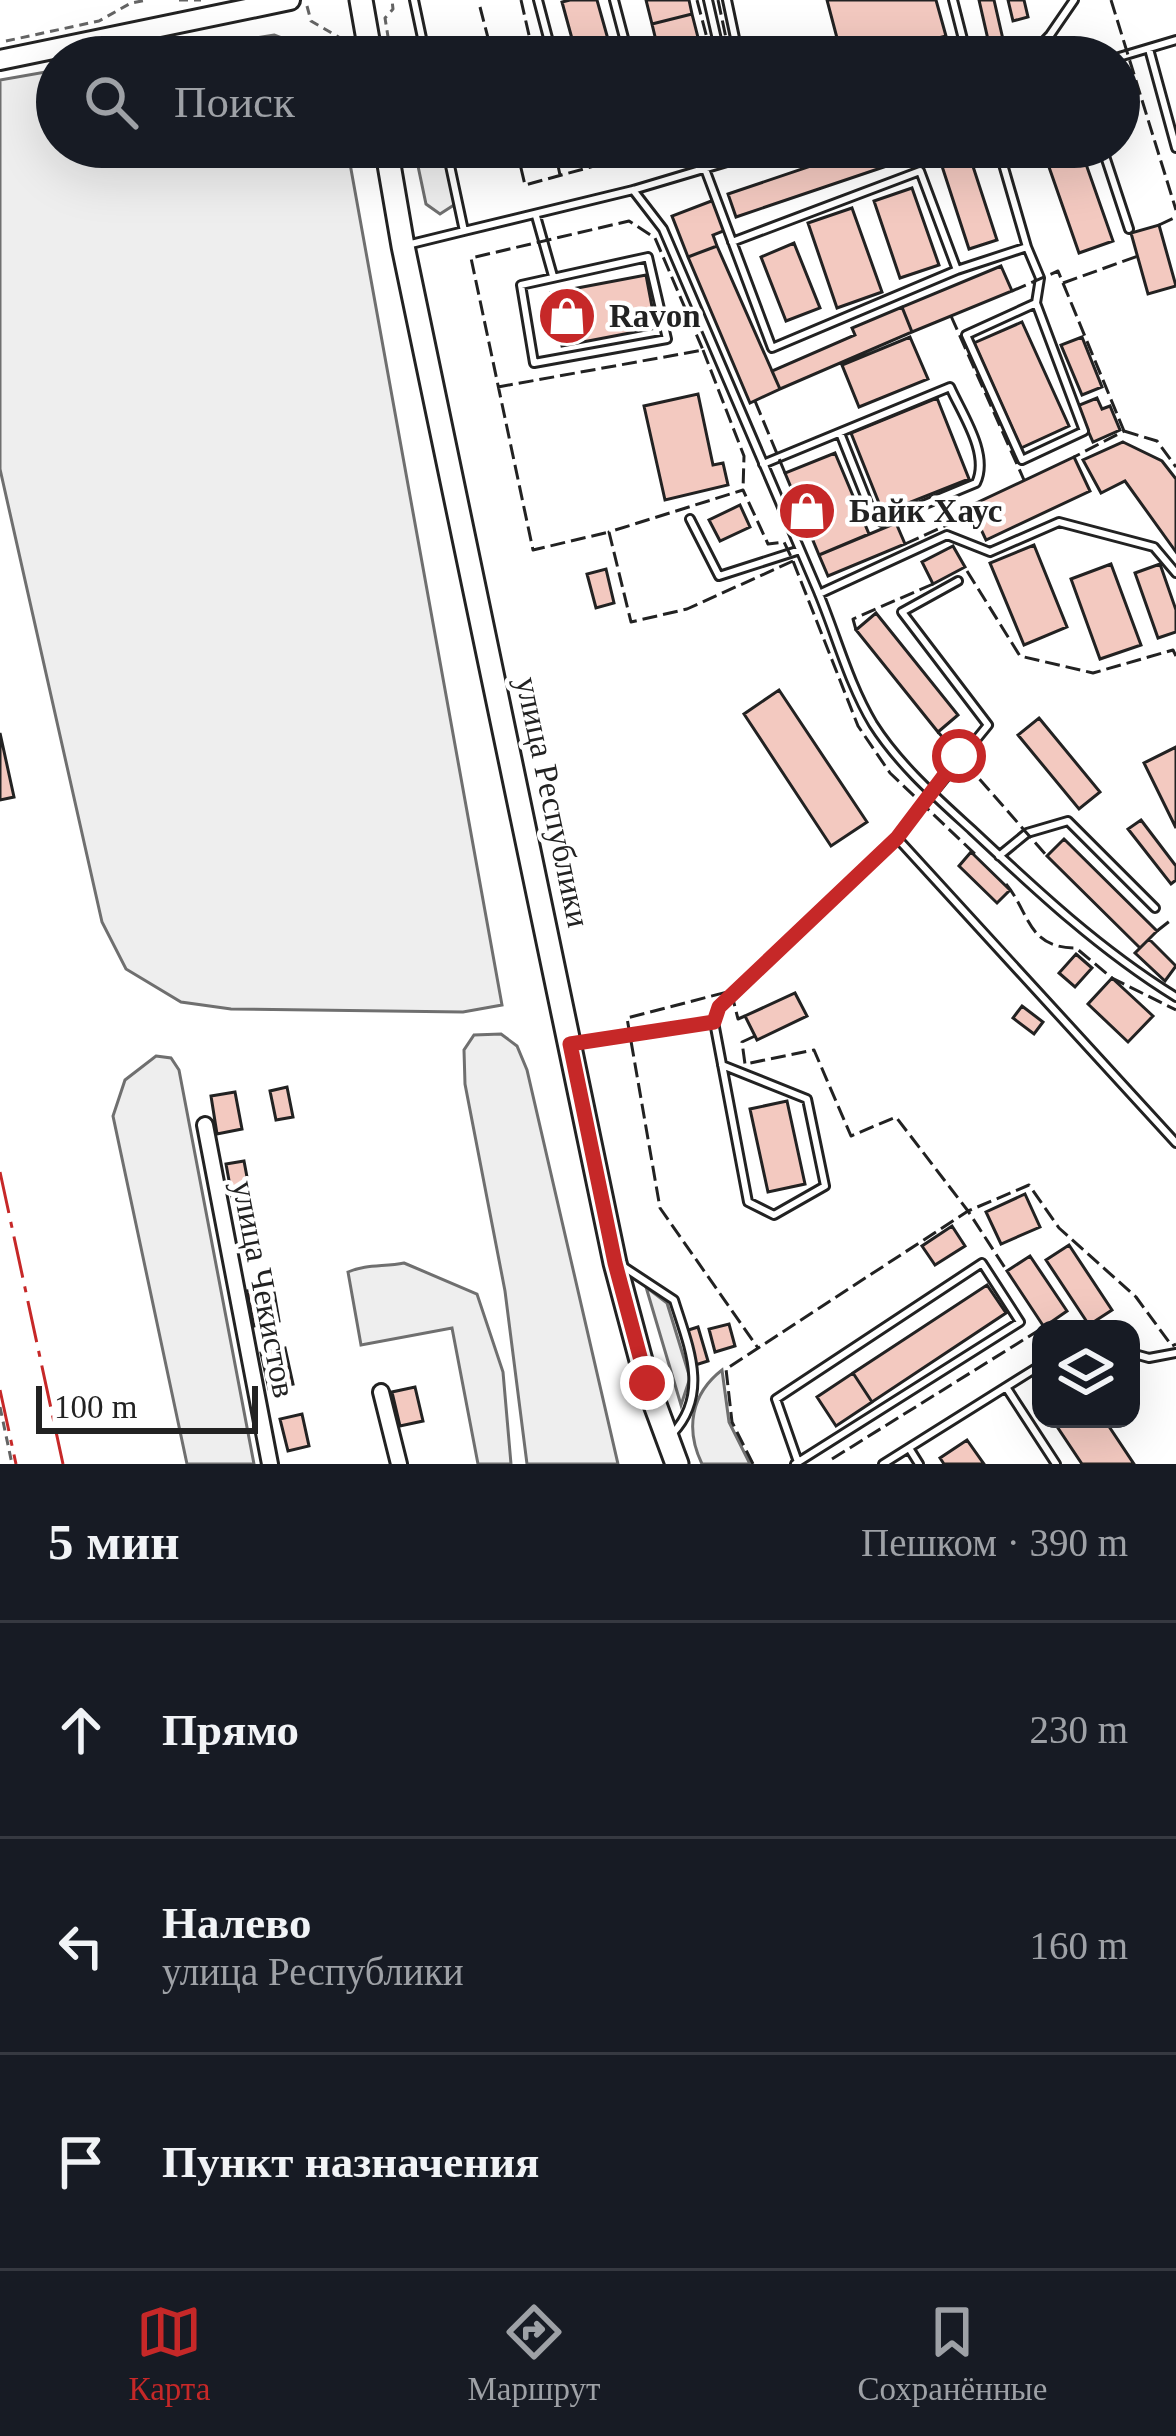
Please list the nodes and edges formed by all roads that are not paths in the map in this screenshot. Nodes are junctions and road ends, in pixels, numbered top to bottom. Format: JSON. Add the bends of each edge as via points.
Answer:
{"nodes":[{"id":1,"x":290,"y":0,"type":"edge"},
{"id":2,"x":361,"y":0,"type":"edge"},
{"id":3,"x":414,"y":0,"type":"edge"},
{"id":4,"x":538,"y":0,"type":"edge"},
{"id":5,"x":614,"y":0,"type":"edge"},
{"id":6,"x":708,"y":0,"type":"edge"},
{"id":7,"x":727,"y":0,"type":"edge"},
{"id":8,"x":953,"y":0,"type":"edge"},
{"id":9,"x":1073,"y":0,"type":"edge"},
{"id":10,"x":116,"y":36,"type":"edge"},
{"id":11,"x":367,"y":36,"type":"edge"},
{"id":12,"x":422,"y":36,"type":"edge"},
{"id":13,"x":547,"y":36,"type":"edge"},
{"id":14,"x":623,"y":36,"type":"edge"},
{"id":15,"x":716,"y":36,"type":"edge"},
{"id":16,"x":735,"y":36,"type":"edge"},
{"id":17,"x":961,"y":36,"type":"edge"},
{"id":18,"x":1049,"y":36,"type":"edge"},
{"id":19,"x":1176,"y":40,"type":"edge"},
{"id":20,"x":1149,"y":49,"type":"junction"},
{"id":21,"x":1140,"y":51,"type":"edge"},
{"id":22,"x":36,"y":53,"type":"edge"},
{"id":23,"x":0,"y":60,"type":"edge"},
{"id":24,"x":1176,"y":148,"type":"edge"},
{"id":25,"x":390,"y":168,"type":"edge"},
{"id":26,"x":450,"y":168,"type":"edge"},
{"id":27,"x":1004,"y":168,"type":"edge"},
{"id":28,"x":1109,"y":168,"type":"edge"},
{"id":29,"x":705,"y":169,"type":"joint"},
{"id":30,"x":633,"y":190,"type":"junction"},
{"id":31,"x":536,"y":215,"type":"junction"},
{"id":32,"x":1129,"y":229,"type":"dead end"},
{"id":33,"x":464,"y":231,"type":"junction"},
{"id":34,"x":732,"y":242,"type":"junction"},
{"id":35,"x":403,"y":246,"type":"junction"},
{"id":36,"x":1027,"y":248,"type":"junction"},
{"id":37,"x":957,"y":270,"type":"junction"},
{"id":38,"x":553,"y":276,"type":"junction"},
{"id":39,"x":1036,"y":303,"type":"junction"},
{"id":40,"x":839,"y":433,"type":"junction"},
{"id":41,"x":763,"y":464,"type":"junction"},
{"id":42,"x":690,"y":519,"type":"dead end"},
{"id":43,"x":800,"y":550,"type":"junction"},
{"id":44,"x":1176,"y":572,"type":"edge"},
{"id":45,"x":958,"y":580,"type":"dead end"},
{"id":46,"x":819,"y":594,"type":"junction"},
{"id":47,"x":932,"y":793,"type":"junction"},
{"id":48,"x":897,"y":838,"type":"junction"},
{"id":49,"x":999,"y":856,"type":"junction"},
{"id":50,"x":1155,"y":908,"type":"dead end"},
{"id":51,"x":1176,"y":996,"type":"edge"},
{"id":52,"x":714,"y":1022,"type":"junction"},
{"id":53,"x":570,"y":1044,"type":"junction"},
{"id":54,"x":722,"y":1065,"type":"junction"},
{"id":55,"x":205,"y":1125,"type":"dead end"},
{"id":56,"x":1173,"y":1138,"type":"edge"},
{"id":57,"x":615,"y":1263,"type":"junction"},
{"id":58,"x":1176,"y":1353,"type":"edge"},
{"id":59,"x":1140,"y":1356,"type":"edge"},
{"id":60,"x":1032,"y":1371,"type":"edge"},
{"id":61,"x":1006,"y":1387,"type":"junction"},
{"id":62,"x":381,"y":1392,"type":"dead end"},
{"id":63,"x":667,"y":1440,"type":"junction"},
{"id":64,"x":908,"y":1448,"type":"junction"},
{"id":65,"x":796,"y":1463,"type":"edge"},
{"id":66,"x":270,"y":1464,"type":"edge"},
{"id":67,"x":399,"y":1464,"type":"edge"},
{"id":68,"x":677,"y":1464,"type":"edge"},
{"id":69,"x":884,"y":1464,"type":"edge"},
{"id":70,"x":919,"y":1464,"type":"edge"},
{"id":71,"x":1056,"y":1464,"type":"edge"}],
"edges":[{"from":1,"to":10,"type":"main road"},
{"from":2,"to":11,"type":"main road"},
{"from":3,"to":12,"type":"lane"},
{"from":4,"to":13,"type":"lane"},
{"from":5,"to":14,"type":"lane"},
{"from":6,"to":15,"type":"lane"},
{"from":7,"to":16,"type":"lane"},
{"from":8,"to":17,"type":"lane"},
{"from":9,"to":18,"type":"lane"},
{"from":19,"to":20,"type":"lane"},
{"from":20,"to":21,"type":"lane"},
{"from":20,"to":24,"type":"lane"},
{"from":22,"to":23,"type":"main road"},
{"from":25,"to":35,"type":"main road","name":"улица Республики"},
{"from":26,"to":33,"type":"lane"},
{"from":27,"to":36,"type":"lane"},
{"from":28,"to":32,"type":"lane"},
{"from":29,"to":30,"type":"lane"},
{"from":29,"to":34,"type":"lane"},
{"from":30,"to":31,"type":"lane"},
{"from":30,"to":41,"type":"lane","via":[[663,229]]},
{"from":31,"to":33,"type":"lane"},
{"from":31,"to":38,"type":"lane"},
{"from":33,"to":35,"type":"lane"},
{"from":34,"to":37,"type":"lane","via":[[920,171]]},
{"from":34,"to":37,"type":"lane","via":[[772,349]]},
{"from":35,"to":53,"type":"main road","name":"улица Республики"},
{"from":36,"to":37,"type":"lane"},
{"from":36,"to":39,"type":"lane","via":[[1040,278]]},
{"from":38,"to":38,"type":"lane","via":[[520,285],[534,363],[667,339],[648,257]]},
{"from":39,"to":39,"type":"lane","via":[[1084,431],[1022,460],[966,335]]},
{"from":40,"to":40,"type":"lane","via":[[873,516],[883,522],[976,483],[982,472],[950,387]]},
{"from":40,"to":41,"type":"lane"},
{"from":41,"to":43,"type":"lane"},
{"from":42,"to":43,"type":"lane","via":[[719,576]]},
{"from":43,"to":46,"type":"lane"},
{"from":44,"to":46,"type":"lane","via":[[1154,547],[1059,522],[990,552],[947,536]]},
{"from":45,"to":47,"type":"lane","via":[[902,612],[988,725]]},
{"from":46,"to":47,"type":"lane","via":[[874,724]]},
{"from":47,"to":48,"type":"lane"},
{"from":47,"to":49,"type":"lane"},
{"from":48,"to":52,"type":"lane","via":[[719,1007]]},
{"from":48,"to":56,"type":"lane"},
{"from":49,"to":50,"type":"lane","via":[[1027,833],[1068,821]]},
{"from":49,"to":51,"type":"lane","via":[[1101,947]]},
{"from":52,"to":53,"type":"lane"},
{"from":52,"to":54,"type":"lane"},
{"from":53,"to":57,"type":"main road","name":"улица Республики"},
{"from":54,"to":54,"type":"lane","via":[[748,1202],[775,1215],[825,1186],[807,1099]]},
{"from":55,"to":66,"type":"street","name":"улица Чекистов"},
{"from":57,"to":63,"type":"main road","name":"улица Республики"},
{"from":57,"to":63,"type":"lane","via":[[674,1300],[697,1375],[685,1419]]},
{"from":58,"to":59,"type":"lane"},
{"from":60,"to":61,"type":"lane"},
{"from":61,"to":64,"type":"lane"},
{"from":61,"to":71,"type":"lane"},
{"from":62,"to":67,"type":"street"},
{"from":63,"to":68,"type":"main road","name":"улица Республики"},
{"from":64,"to":69,"type":"lane"},
{"from":64,"to":70,"type":"lane"},
{"from":65,"to":65,"type":"lane","via":[[1019,1322],[982,1262],[776,1399]]}]}
